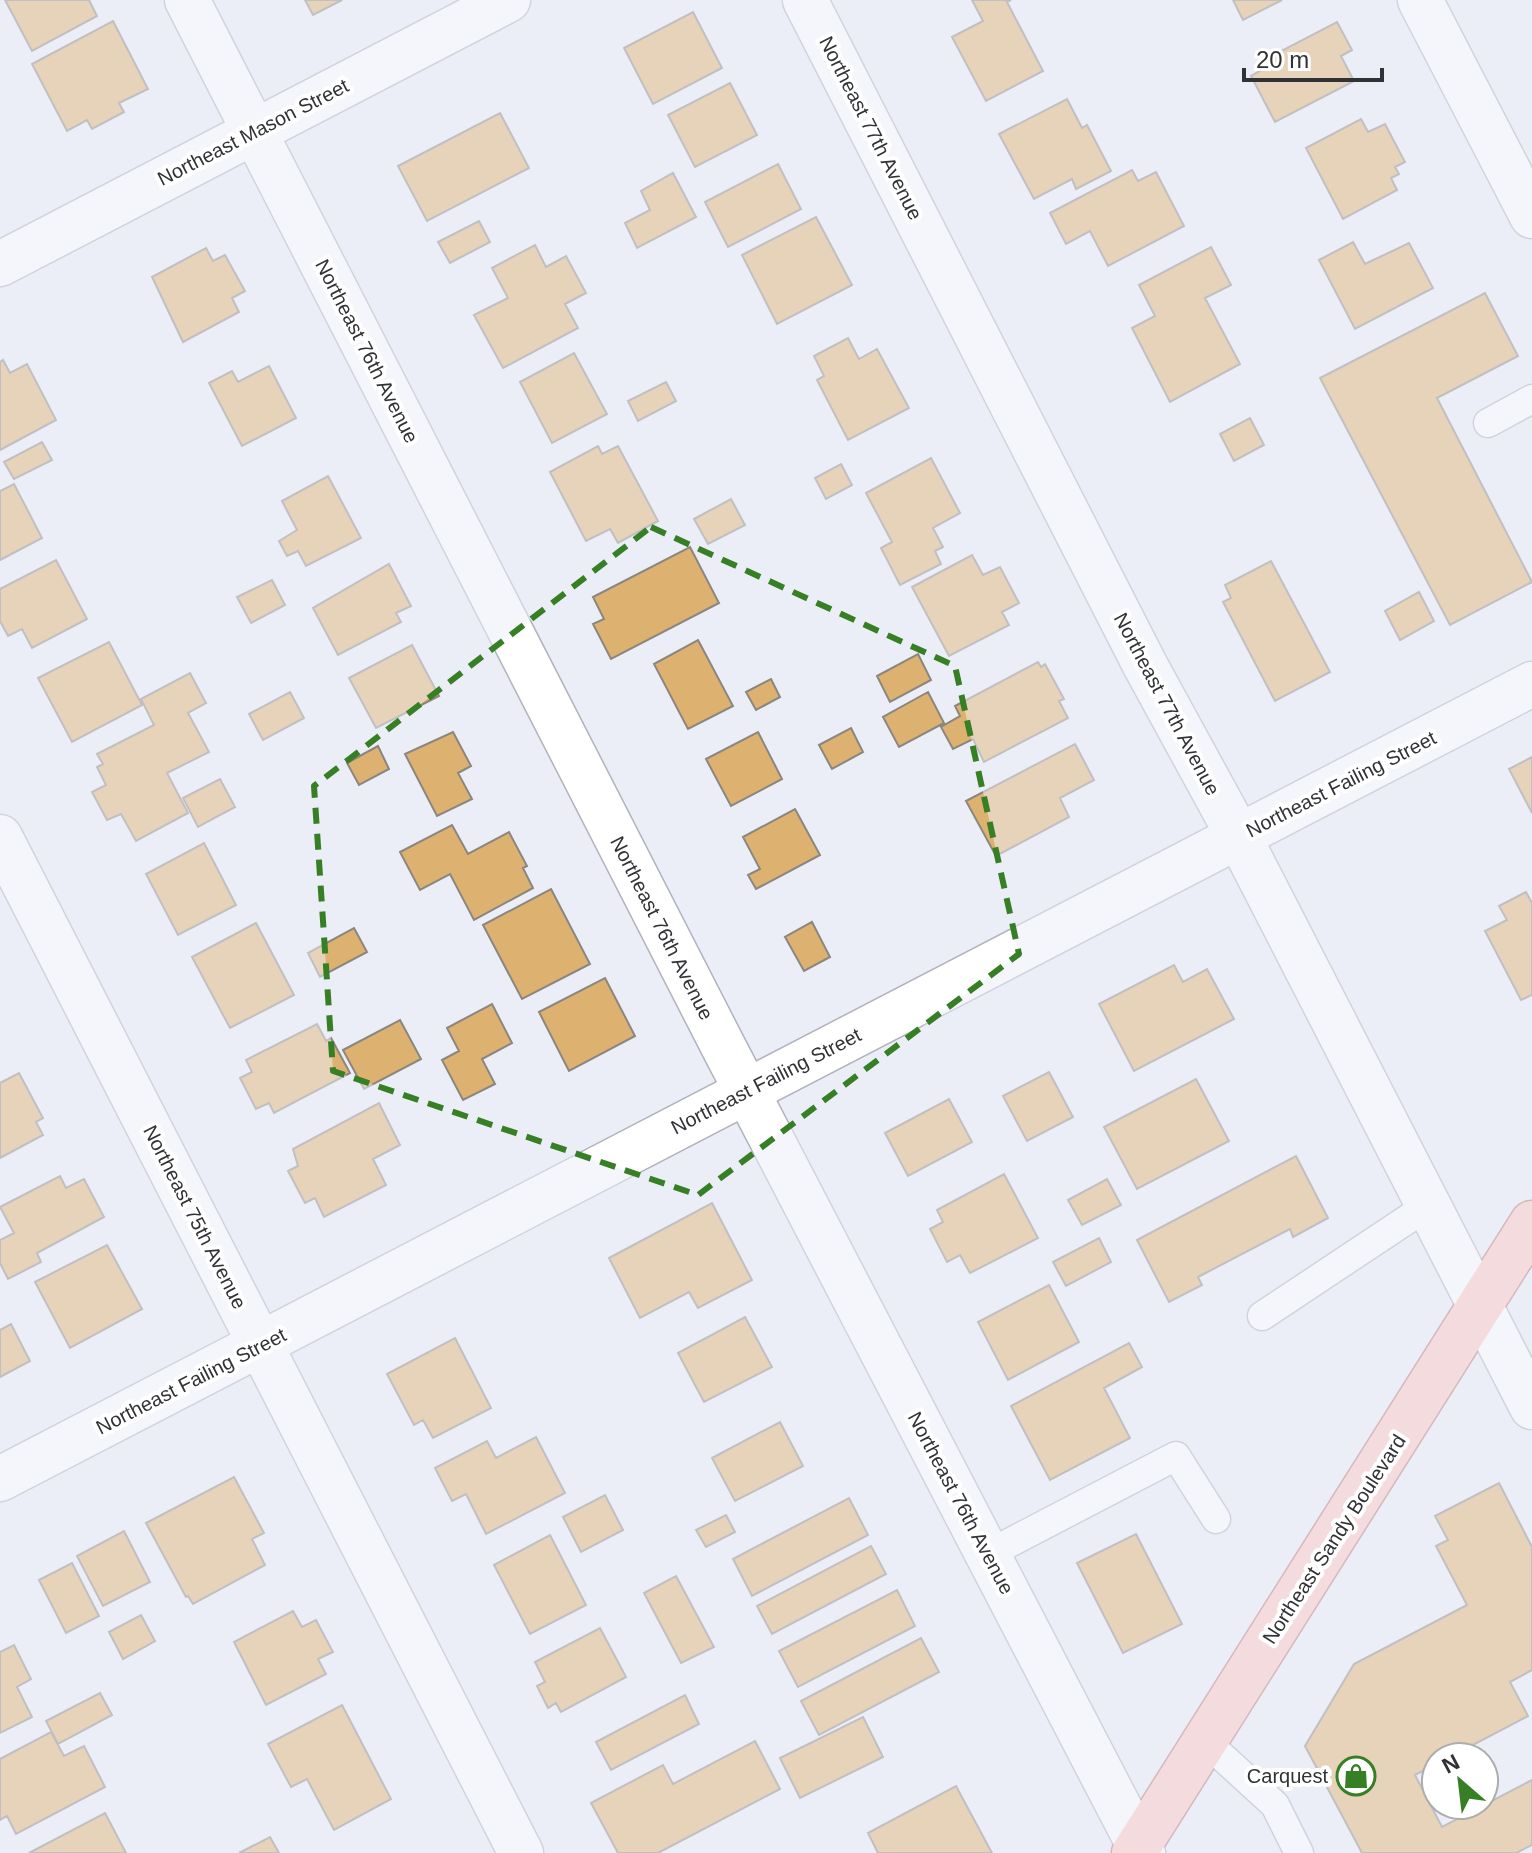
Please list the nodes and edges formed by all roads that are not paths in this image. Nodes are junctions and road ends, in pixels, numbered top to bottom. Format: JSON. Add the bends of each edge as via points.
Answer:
{"nodes":[{"id":1,"x":187,"y":0,"type":"edge"},
{"id":2,"x":508,"y":0,"type":"edge"},
{"id":3,"x":805,"y":0,"type":"edge"},
{"id":4,"x":1420,"y":0,"type":"edge"},
{"id":5,"x":254,"y":131,"type":"junction"},
{"id":6,"x":1532,"y":216,"type":"edge"},
{"id":7,"x":0,"y":264,"type":"edge"},
{"id":8,"x":1532,"y":399,"type":"edge"},
{"id":9,"x":1488,"y":423,"type":"dead end"},
{"id":10,"x":1532,"y":684,"type":"edge"},
{"id":11,"x":0,"y":837,"type":"edge"},
{"id":12,"x":1239,"y":837,"type":"junction"},
{"id":13,"x":746,"y":1090,"type":"junction"},
{"id":14,"x":1429,"y":1205,"type":"junction"},
{"id":15,"x":1532,"y":1223,"type":"edge"},
{"id":16,"x":1481,"y":1307,"type":"junction"},
{"id":17,"x":1262,"y":1316,"type":"dead end"},
{"id":18,"x":260,"y":1345,"type":"junction"},
{"id":19,"x":1532,"y":1407,"type":"edge"},
{"id":20,"x":0,"y":1479,"type":"edge"},
{"id":21,"x":1216,"y":1519,"type":"dead end"},
{"id":22,"x":988,"y":1554,"type":"junction"},
{"id":23,"x":1205,"y":1741,"type":"junction"},
{"id":24,"x":1139,"y":1850,"type":"edge"},
{"id":25,"x":521,"y":1853,"type":"edge"},
{"id":26,"x":1299,"y":1853,"type":"edge"}],
"edges":[{"from":1,"to":5,"type":"street","name":"Northeast 76th Avenue"},
{"from":2,"to":5,"type":"street","name":"Northeast Mason Street"},
{"from":3,"to":12,"type":"street","name":"Northeast 77th Avenue","via":[[1145,665]]},
{"from":4,"to":6,"type":"street"},
{"from":5,"to":7,"type":"street","name":"Northeast Mason Street"},
{"from":5,"to":13,"type":"street","name":"Northeast 76th Avenue"},
{"from":8,"to":9,"type":"lane"},
{"from":10,"to":12,"type":"street","name":"Northeast Failing Street"},
{"from":11,"to":18,"type":"street","name":"Northeast 75th Avenue"},
{"from":12,"to":13,"type":"street","name":"Northeast Failing Street"},
{"from":12,"to":14,"type":"street","name":"Northeast 77th Avenue"},
{"from":13,"to":18,"type":"street","name":"Northeast Failing Street"},
{"from":13,"to":22,"type":"street","name":"Northeast 76th Avenue"},
{"from":14,"to":16,"type":"street","name":"Northeast 77th Avenue"},
{"from":14,"to":17,"type":"lane"},
{"from":15,"to":16,"type":"main road","name":"Northeast Sandy Boulevard"},
{"from":16,"to":19,"type":"street","name":"Northeast 77th Avenue"},
{"from":16,"to":23,"type":"main road","name":"Northeast Sandy Boulevard"},
{"from":18,"to":20,"type":"street","name":"Northeast Failing Street"},
{"from":18,"to":25,"type":"street","name":"Northeast 75th Avenue"},
{"from":21,"to":22,"type":"lane","via":[[1176,1456]]},
{"from":22,"to":24,"type":"street","name":"Northeast 76th Avenue"},
{"from":23,"to":24,"type":"main road","name":"Northeast Sandy Boulevard"},
{"from":23,"to":26,"type":"lane","via":[[1275,1805]]}]}
